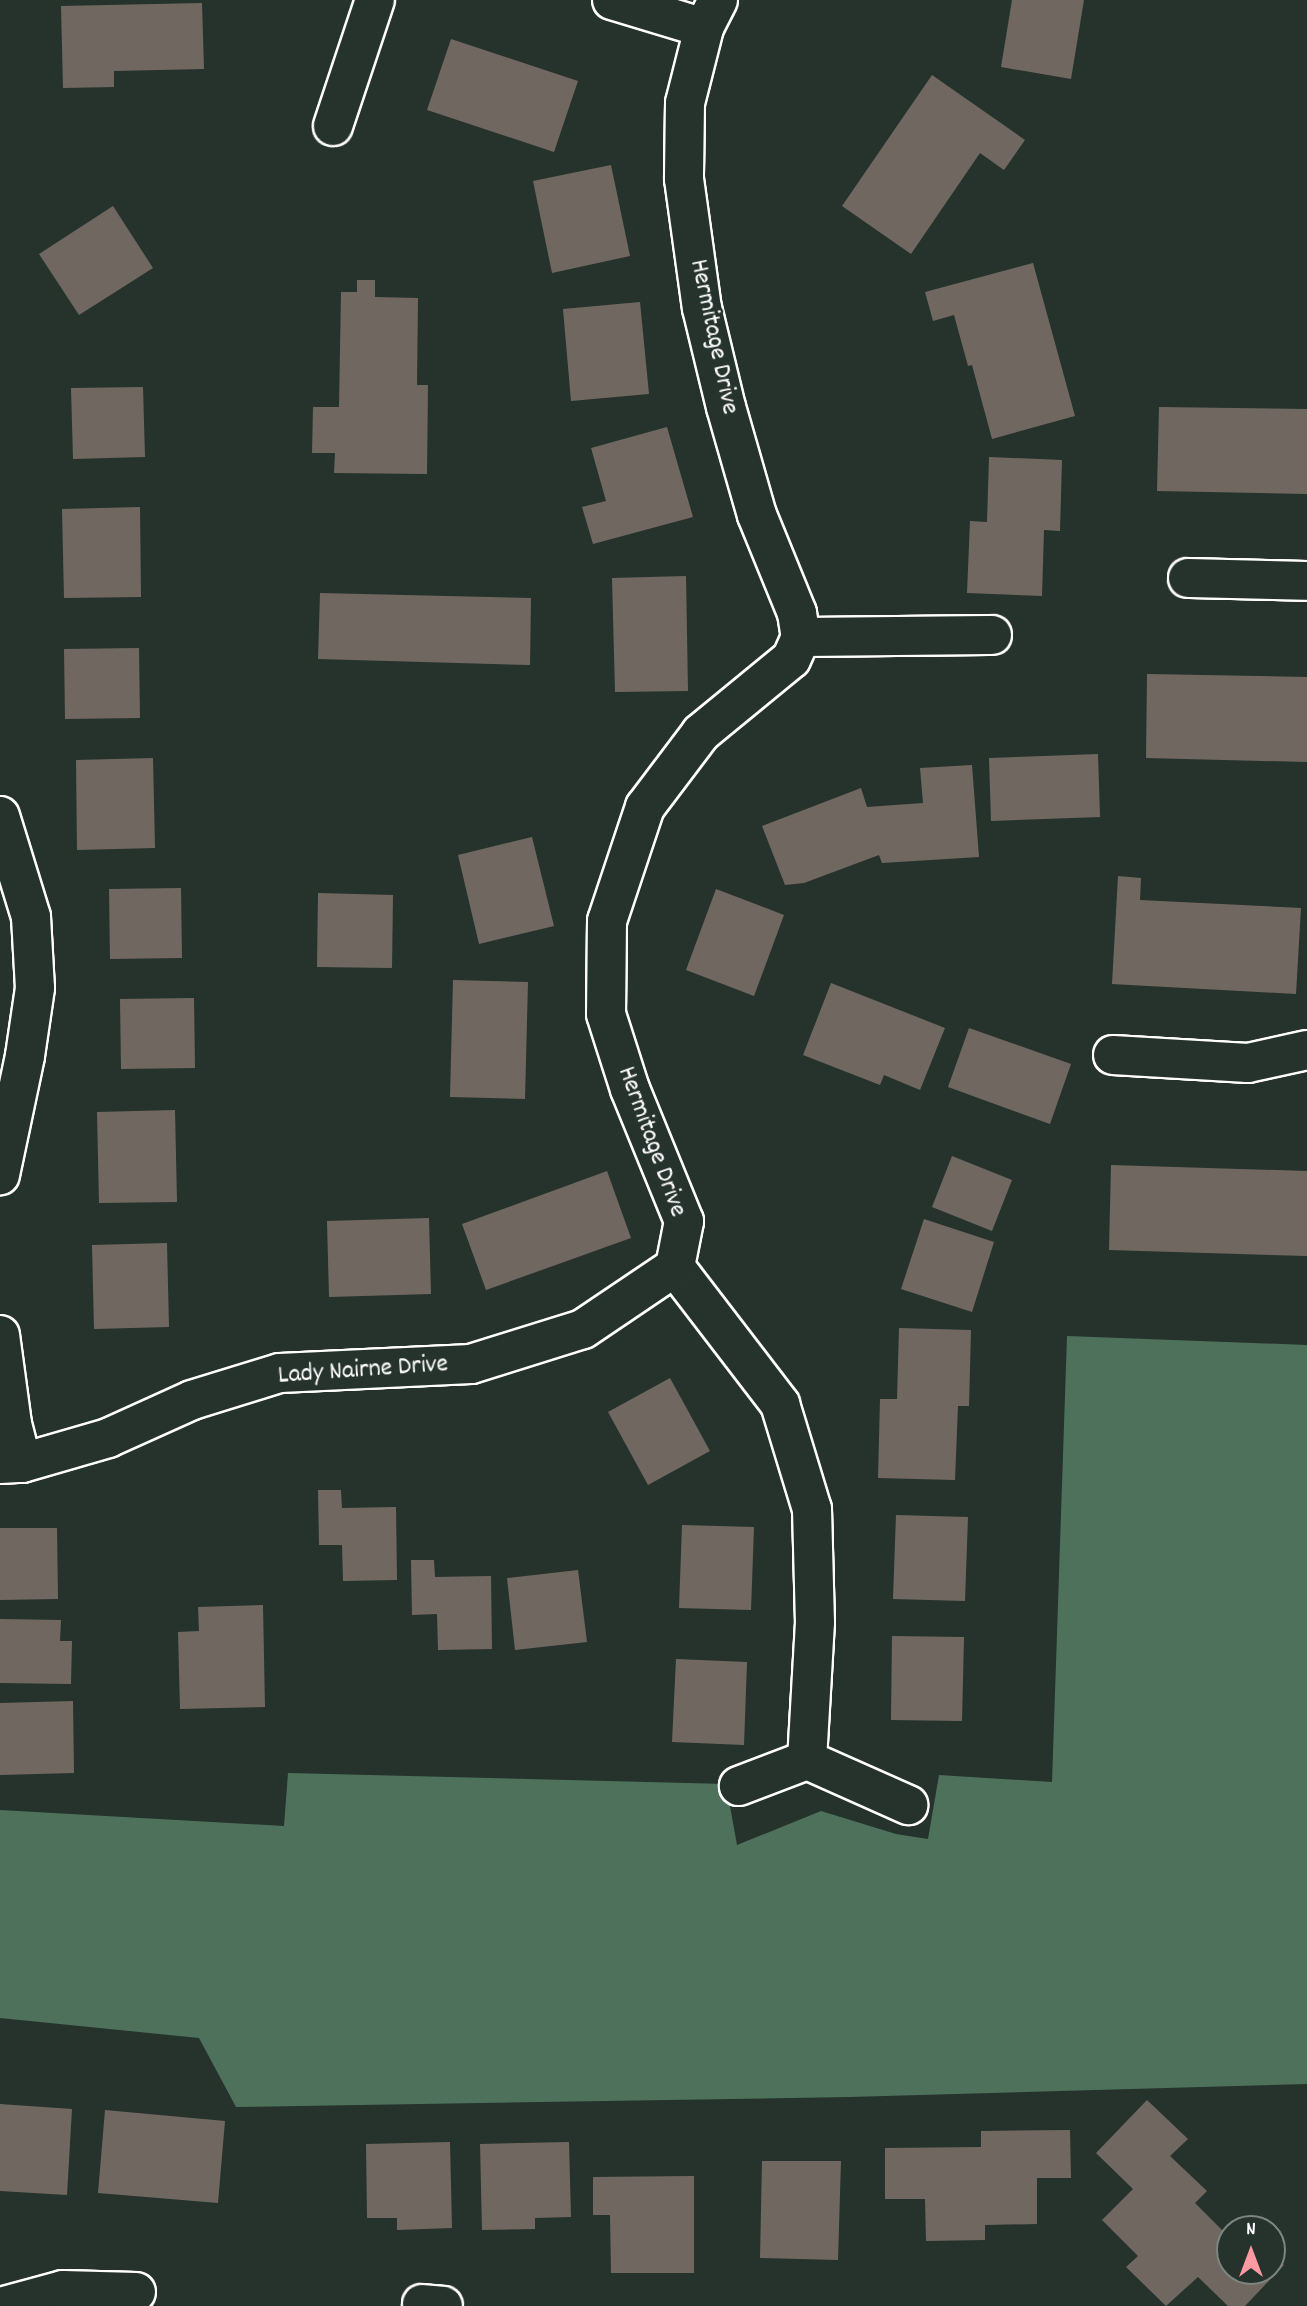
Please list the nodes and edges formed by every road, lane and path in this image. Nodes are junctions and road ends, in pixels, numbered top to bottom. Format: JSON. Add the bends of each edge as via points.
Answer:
{"nodes":[{"id":1,"x":375,"y":0,"type":"edge"},
{"id":2,"x":612,"y":0,"type":"edge"},
{"id":3,"x":711,"y":14,"type":"edge"},
{"id":4,"x":333,"y":126,"type":"dead end"},
{"id":5,"x":1188,"y":578,"type":"dead end"},
{"id":6,"x":1307,"y":581,"type":"edge"},
{"id":7,"x":992,"y":635,"type":"dead end"},
{"id":8,"x":800,"y":637,"type":"junction"},
{"id":9,"x":0,"y":816,"type":"edge"},
{"id":10,"x":1307,"y":1050,"type":"edge"},
{"id":11,"x":1113,"y":1055,"type":"dead end"},
{"id":12,"x":0,"y":1175,"type":"edge"},
{"id":13,"x":675,"y":1267,"type":"junction"},
{"id":14,"x":0,"y":1335,"type":"edge"},
{"id":15,"x":11,"y":1463,"type":"edge"},
{"id":16,"x":807,"y":1759,"type":"junction"},
{"id":17,"x":739,"y":1786,"type":"dead end"},
{"id":18,"x":908,"y":1805,"type":"dead end"},
{"id":19,"x":136,"y":2292,"type":"dead end"},
{"id":20,"x":4,"y":2306,"type":"edge"}],
"edges":[{"from":1,"to":4,"type":"street"},
{"from":2,"to":3,"type":"street","name":"Hermitage Drive"},
{"from":3,"to":8,"type":"street","name":"Hermitage Drive","via":[[685,103],[684,179],[702,308],[757,515],[797,613]]},
{"from":5,"to":6,"type":"street"},
{"from":7,"to":8,"type":"street"},
{"from":8,"to":13,"type":"street","name":"Hermitage Drive","via":[[790,659],[701,733],[645,807],[607,920],[606,1014],[630,1089],[684,1221]]},
{"from":9,"to":12,"type":"street","via":[[31,917],[35,988]]},
{"from":10,"to":11,"type":"street","via":[[1248,1063]]},
{"from":13,"to":15,"type":"street","name":"Lady Nairne Drive","via":[[583,1329],[471,1364],[280,1373],[192,1400],[108,1438]]},
{"from":13,"to":16,"type":"street","via":[[780,1404],[812,1509],[815,1622]]},
{"from":14,"to":15,"type":"street","via":[[12,1424]]},
{"from":16,"to":17,"type":"street"},
{"from":16,"to":18,"type":"street"},
{"from":19,"to":20,"type":"street","via":[[63,2290]]}]}
